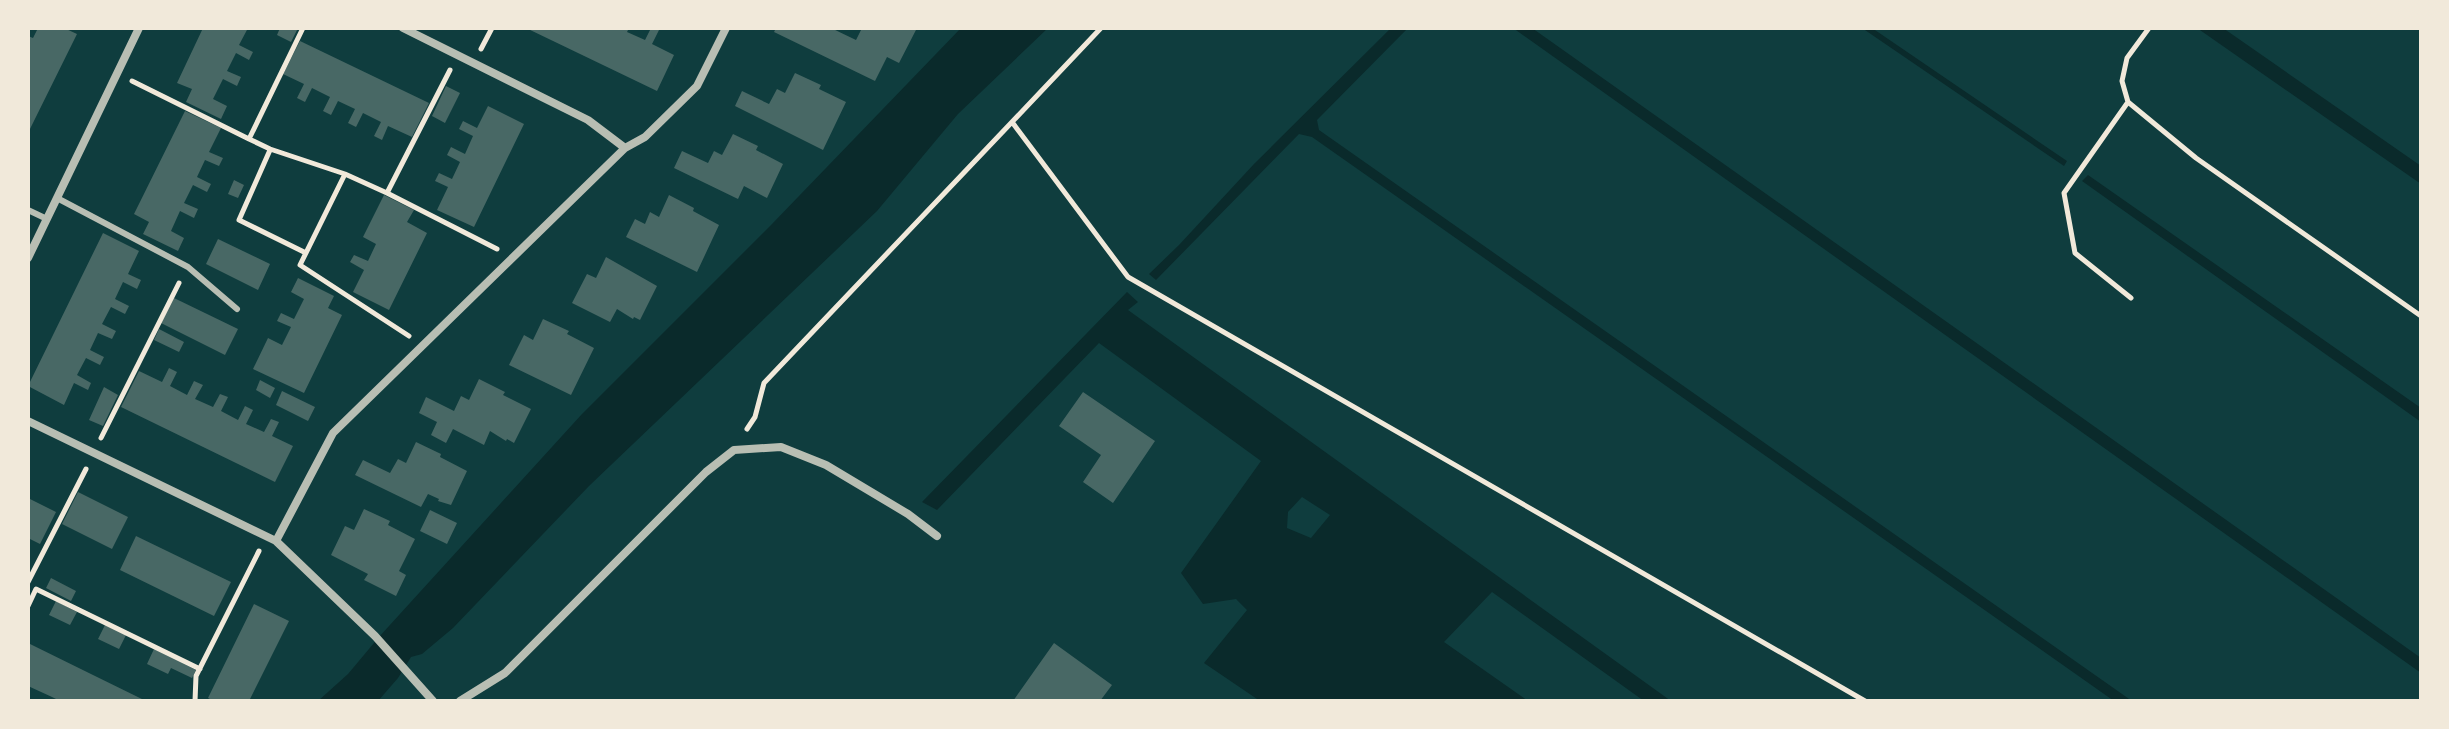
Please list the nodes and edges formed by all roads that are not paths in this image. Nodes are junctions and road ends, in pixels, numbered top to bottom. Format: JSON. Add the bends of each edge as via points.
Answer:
{"nodes":[{"id":1,"x":139,"y":28,"type":"edge"},
{"id":2,"x":403,"y":28,"type":"edge"},
{"id":3,"x":726,"y":28,"type":"edge"},
{"id":4,"x":625,"y":148,"type":"junction"},
{"id":5,"x":57,"y":198,"type":"junction"},
{"id":6,"x":28,"y":210,"type":"edge"},
{"id":7,"x":47,"y":219,"type":"junction"},
{"id":8,"x":28,"y":258,"type":"edge"},
{"id":9,"x":237,"y":309,"type":"dead end"},
{"id":10,"x":28,"y":421,"type":"edge"},
{"id":11,"x":937,"y":536,"type":"dead end"},
{"id":12,"x":271,"y":539,"type":"junction"},
{"id":13,"x":433,"y":701,"type":"edge"},
{"id":14,"x":460,"y":701,"type":"edge"}],
"edges":[{"from":1,"to":5,"type":"street"},
{"from":2,"to":4,"type":"street","via":[[588,120]]},
{"from":3,"to":4,"type":"street","via":[[697,86],[645,137]]},
{"from":4,"to":12,"type":"street","via":[[333,433]]},
{"from":5,"to":7,"type":"street"},
{"from":5,"to":9,"type":"lane","via":[[188,267]]},
{"from":6,"to":7,"type":"lane"},
{"from":7,"to":8,"type":"street"},
{"from":10,"to":12,"type":"street"},
{"from":11,"to":14,"type":"street","via":[[826,465],[781,447],[734,450],[505,673]]},
{"from":12,"to":13,"type":"street","via":[[375,636]]}]}
